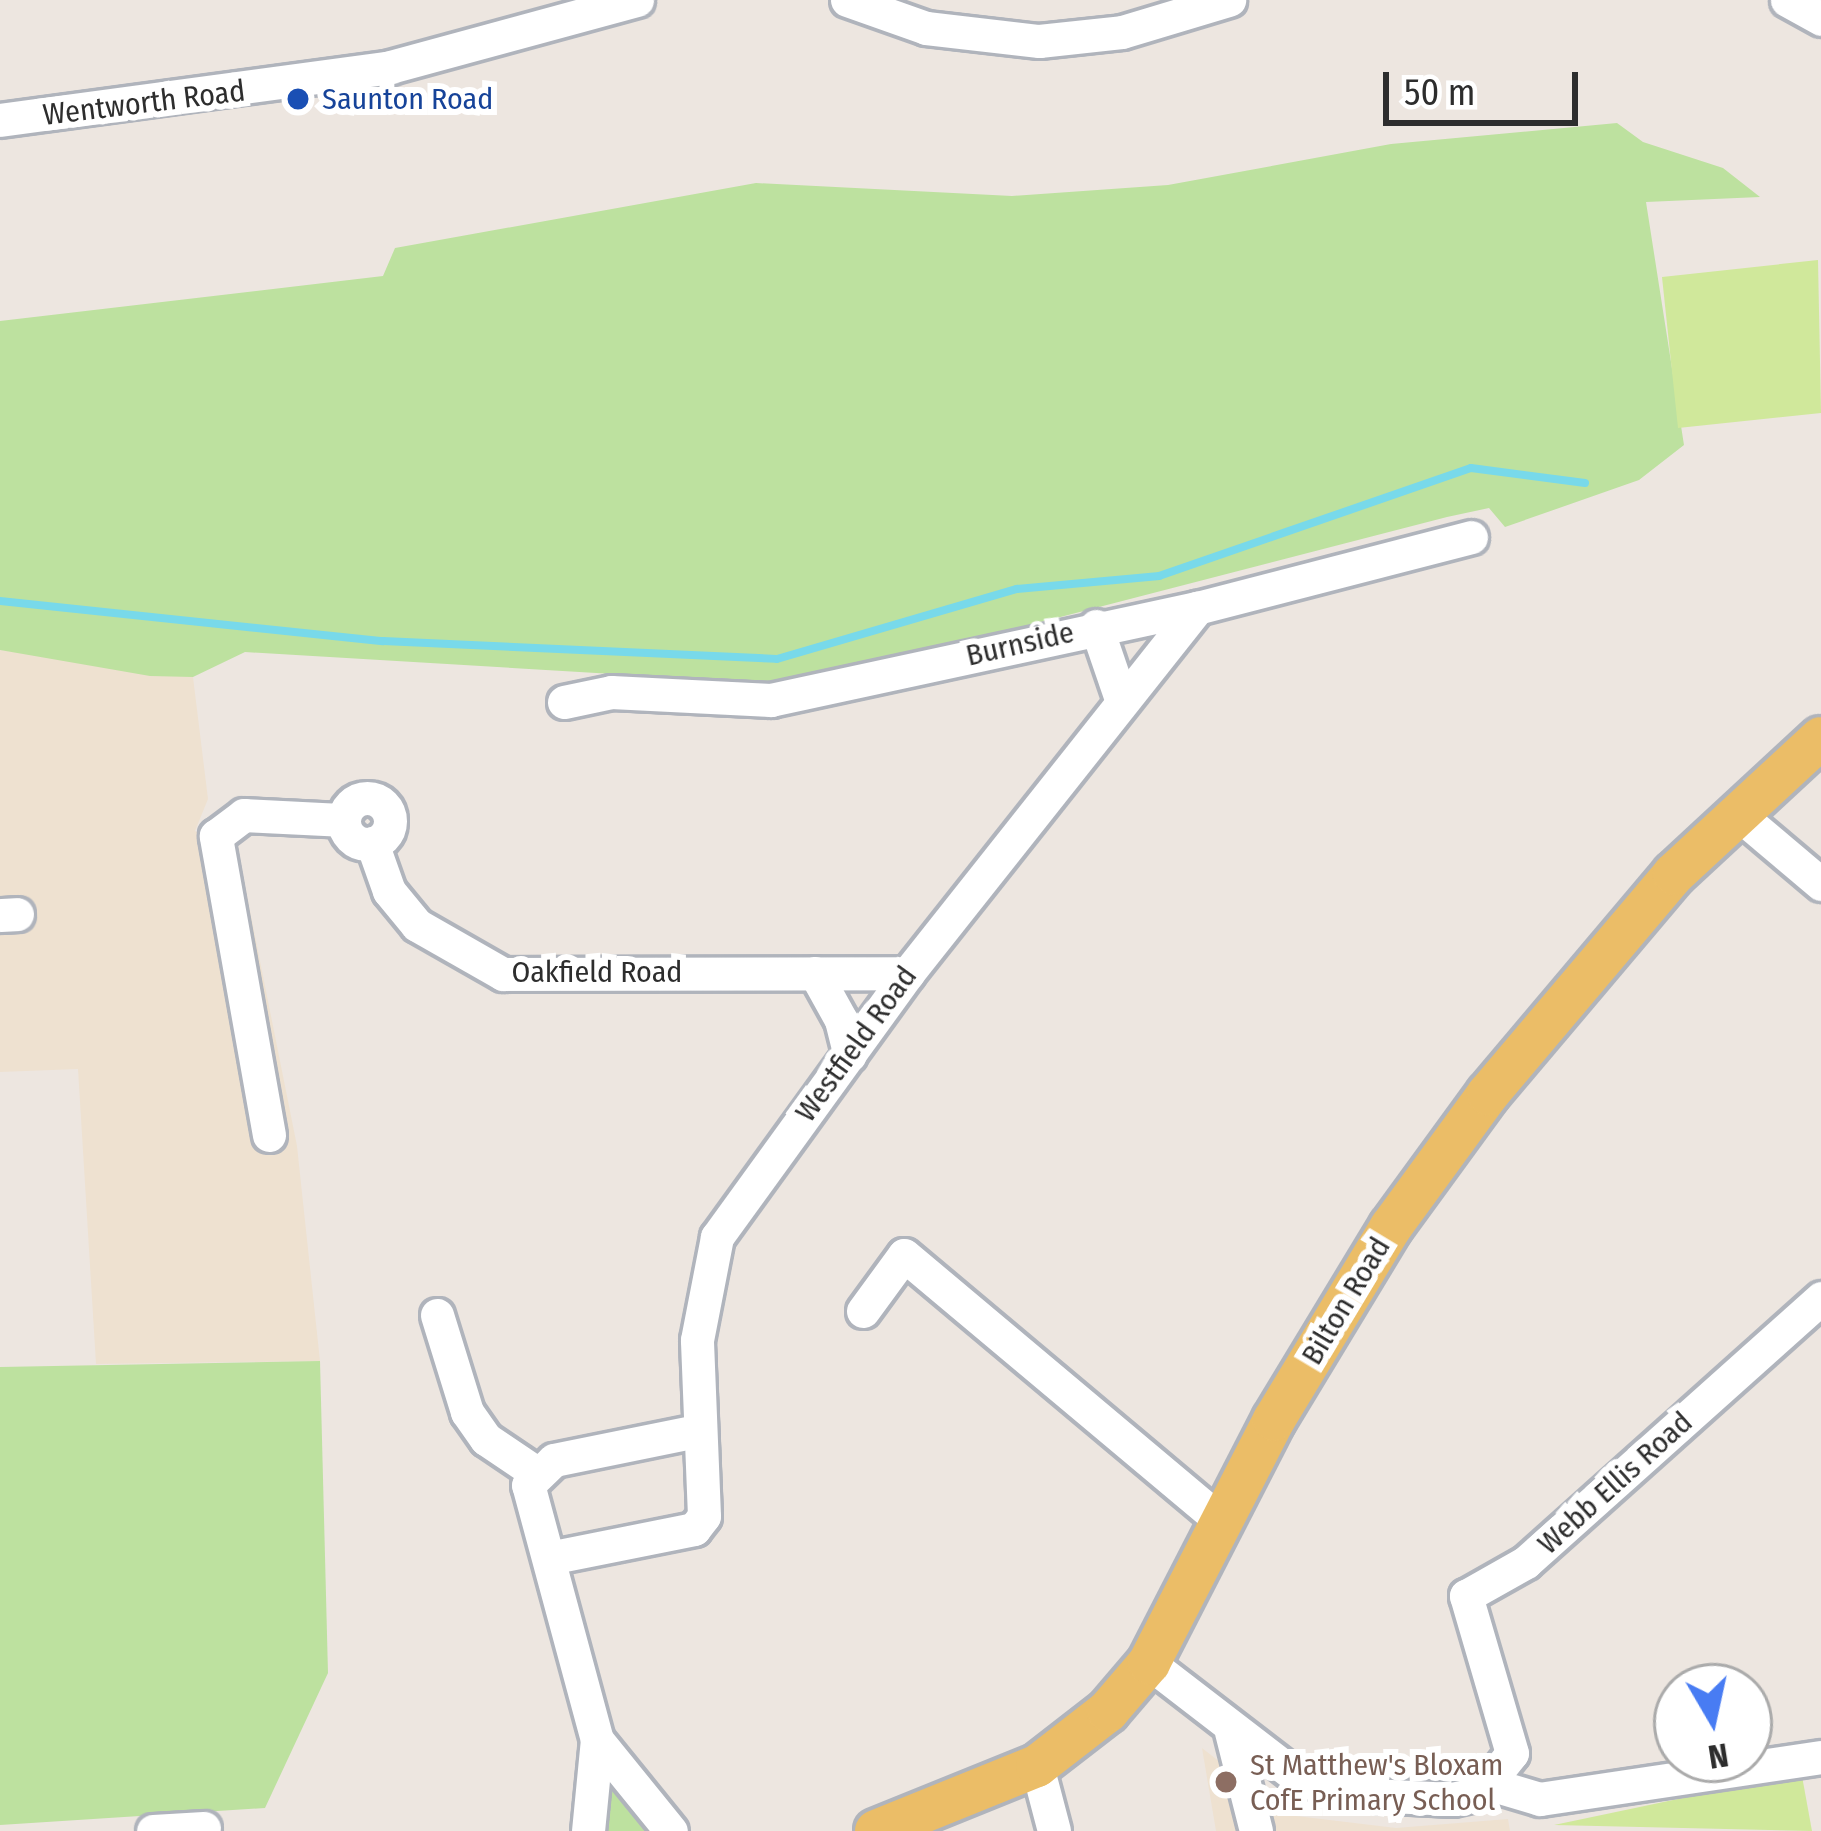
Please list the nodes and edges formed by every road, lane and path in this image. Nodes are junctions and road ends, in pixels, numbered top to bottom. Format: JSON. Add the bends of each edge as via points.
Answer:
{"nodes":[{"id":1,"x":637,"y":0,"type":"edge"},
{"id":2,"x":847,"y":0,"type":"edge"},
{"id":3,"x":1229,"y":0,"type":"edge"},
{"id":4,"x":1787,"y":0,"type":"edge"},
{"id":5,"x":1821,"y":19,"type":"edge"},
{"id":6,"x":0,"y":120,"type":"edge"},
{"id":7,"x":1471,"y":537,"type":"dead end"},
{"id":8,"x":1197,"y":608,"type":"junction"},
{"id":9,"x":1096,"y":626,"type":"junction"},
{"id":10,"x":1121,"y":699,"type":"junction"},
{"id":11,"x":564,"y":702,"type":"dead end"},
{"id":12,"x":1821,"y":738,"type":"edge"},
{"id":13,"x":1737,"y":813,"type":"junction"},
{"id":14,"x":1821,"y":884,"type":"edge"},
{"id":15,"x":814,"y":973,"type":"junction"},
{"id":16,"x":908,"y":973,"type":"junction"},
{"id":17,"x":850,"y":1055,"type":"junction"},
{"id":18,"x":268,"y":1135,"type":"dead end"},
{"id":19,"x":1821,"y":1298,"type":"edge"},
{"id":20,"x":863,"y":1311,"type":"dead end"},
{"id":21,"x":437,"y":1315,"type":"dead end"},
{"id":22,"x":697,"y":1431,"type":"junction"},
{"id":23,"x":536,"y":1472,"type":"junction"},
{"id":24,"x":1222,"y":1523,"type":"junction"},
{"id":25,"x":549,"y":1558,"type":"junction"},
{"id":26,"x":1149,"y":1664,"type":"junction"},
{"id":27,"x":1231,"y":1732,"type":"junction"},
{"id":28,"x":597,"y":1740,"type":"junction"},
{"id":29,"x":1821,"y":1757,"type":"edge"},
{"id":30,"x":1037,"y":1766,"type":"junction"},
{"id":31,"x":1493,"y":1785,"type":"junction"},
{"id":32,"x":1254,"y":1824,"type":"edge"},
{"id":33,"x":204,"y":1828,"type":"dead end"},
{"id":34,"x":152,"y":1831,"type":"edge"},
{"id":35,"x":588,"y":1831,"type":"edge"},
{"id":36,"x":671,"y":1831,"type":"edge"},
{"id":37,"x":877,"y":1831,"type":"edge"},
{"id":38,"x":1054,"y":1831,"type":"edge"},
{"id":39,"x":1283,"y":1831,"type":"edge"}],
"edges":[{"from":1,"to":6,"type":"street","name":"Wentworth Road","via":[[389,67]]},
{"from":2,"to":3,"type":"street","via":[[926,28],[1039,41],[1122,32]]},
{"from":4,"to":5,"type":"street"},
{"from":7,"to":8,"type":"street","name":"Burnside"},
{"from":8,"to":9,"type":"street","name":"Burnside"},
{"from":8,"to":10,"type":"street","name":"Westfield Road"},
{"from":9,"to":10,"type":"street"},
{"from":9,"to":11,"type":"street","name":"Burnside","via":[[771,700],[611,692]]},
{"from":10,"to":16,"type":"street","name":"Westfield Road"},
{"from":12,"to":13,"type":"main road","name":"Bilton Road"},
{"from":13,"to":14,"type":"street"},
{"from":13,"to":24,"type":"main road","name":"Bilton Road","via":[[1571,992],[1391,1227]]},
{"from":15,"to":16,"type":"street","name":"Oakfield Road"},
{"from":15,"to":17,"type":"street"},
{"from":15,"to":18,"type":"street","name":"Oakfield Road","via":[[503,974],[417,925],[388,890],[372,843],[388,828],[384,806],[356,800],[344,820],[244,815],[217,836]]},
{"from":16,"to":17,"type":"street","name":"Westfield Road"},
{"from":17,"to":22,"type":"street","name":"Westfield Road","via":[[717,1238],[698,1340]]},
{"from":19,"to":31,"type":"street","name":"Webb Ellis Road","via":[[1526,1562],[1466,1596],[1508,1728],[1511,1754]]},
{"from":20,"to":24,"type":"street","via":[[904,1255]]},
{"from":21,"to":23,"type":"street","via":[[467,1412],[486,1439]]},
{"from":22,"to":23,"type":"street","via":[[554,1460]]},
{"from":22,"to":25,"type":"street","name":"Westfield Road","via":[[708,1498],[694,1529]]},
{"from":23,"to":25,"type":"street","via":[[528,1486]]},
{"from":24,"to":26,"type":"main road","name":"Bilton Road"},
{"from":25,"to":28,"type":"street"},
{"from":26,"to":27,"type":"street"},
{"from":26,"to":30,"type":"main road","name":"Bilton Road","via":[[1108,1711]]},
{"from":27,"to":31,"type":"street","via":[[1301,1780],[1350,1794],[1453,1799]]},
{"from":27,"to":32,"type":"street"},
{"from":28,"to":35,"type":"street"},
{"from":28,"to":36,"type":"street"},
{"from":29,"to":31,"type":"street","via":[[1540,1798]]},
{"from":30,"to":37,"type":"main road","name":"Bilton Road"},
{"from":30,"to":38,"type":"street"},
{"from":32,"to":39,"type":"street"},
{"from":33,"to":34,"type":"street"}]}
